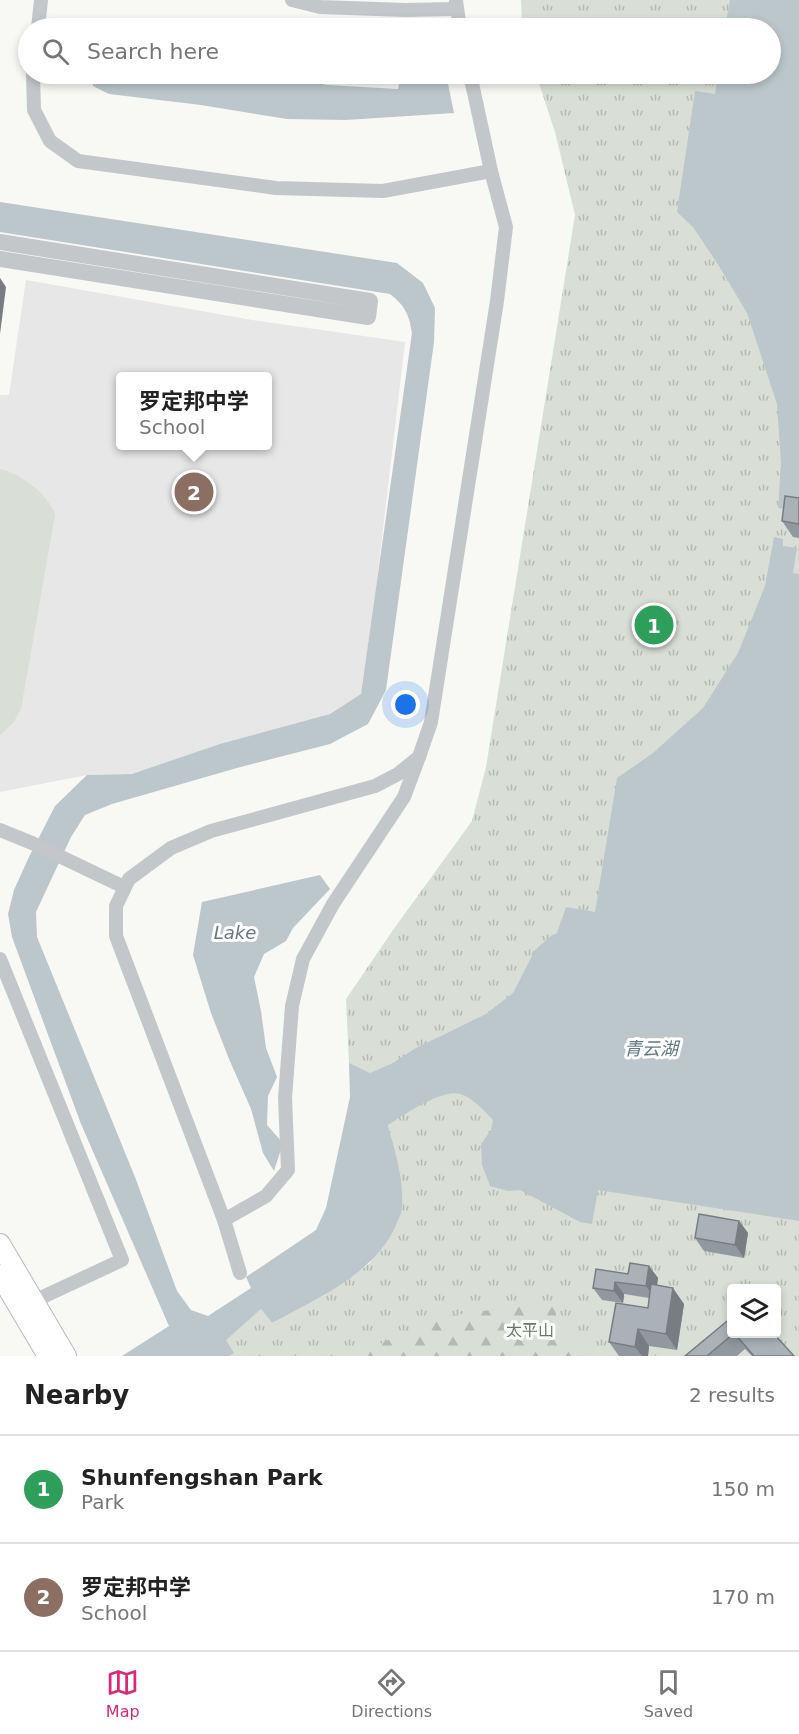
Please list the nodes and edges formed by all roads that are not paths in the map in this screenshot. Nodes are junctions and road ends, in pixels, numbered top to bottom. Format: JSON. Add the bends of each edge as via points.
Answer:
{"nodes":[{"id":1,"x":41,"y":0,"type":"edge"},
{"id":2,"x":292,"y":0,"type":"edge"},
{"id":3,"x":456,"y":4,"type":"edge"},
{"id":4,"x":39,"y":18,"type":"edge"},
{"id":5,"x":33,"y":84,"type":"edge"},
{"id":6,"x":472,"y":84,"type":"edge"},
{"id":7,"x":491,"y":171,"type":"junction"},
{"id":8,"x":0,"y":242,"type":"edge"},
{"id":9,"x":0,"y":259,"type":"edge"},
{"id":10,"x":419,"y":757,"type":"junction"},
{"id":11,"x":0,"y":830,"type":"edge"},
{"id":12,"x":124,"y":887,"type":"junction"},
{"id":13,"x":0,"y":959,"type":"edge"},
{"id":14,"x":224,"y":1220,"type":"junction"},
{"id":15,"x":0,"y":1244,"type":"edge"},
{"id":16,"x":240,"y":1274,"type":"dead end"},
{"id":17,"x":0,"y":1275,"type":"edge"},
{"id":18,"x":34,"y":1301,"type":"junction"},
{"id":19,"x":48,"y":1356,"type":"edge"},
{"id":20,"x":66,"y":1356,"type":"edge"}],
"edges":[{"from":1,"to":4,"type":"street"},
{"from":2,"to":3,"type":"street","via":[[320,7],[405,10]]},
{"from":5,"to":7,"type":"street","via":[[34,110],[50,141],[78,161],[276,188],[371,191]]},
{"from":6,"to":7,"type":"street"},
{"from":7,"to":10,"type":"street","via":[[506,227],[431,722]]},
{"from":8,"to":9,"type":"street","via":[[370,301],[368,318]]},
{"from":10,"to":12,"type":"street","via":[[375,786],[211,831],[171,848]]},
{"from":10,"to":14,"type":"street","via":[[404,797],[333,904],[303,959],[292,1006],[285,1098],[288,1170],[266,1196]]},
{"from":11,"to":12,"type":"street"},
{"from":12,"to":14,"type":"street","via":[[116,906],[116,936]]},
{"from":13,"to":18,"type":"street","via":[[122,1260]]},
{"from":14,"to":16,"type":"street"},
{"from":15,"to":18,"type":"main road"},
{"from":17,"to":19,"type":"main road"},
{"from":18,"to":20,"type":"main road"}]}
